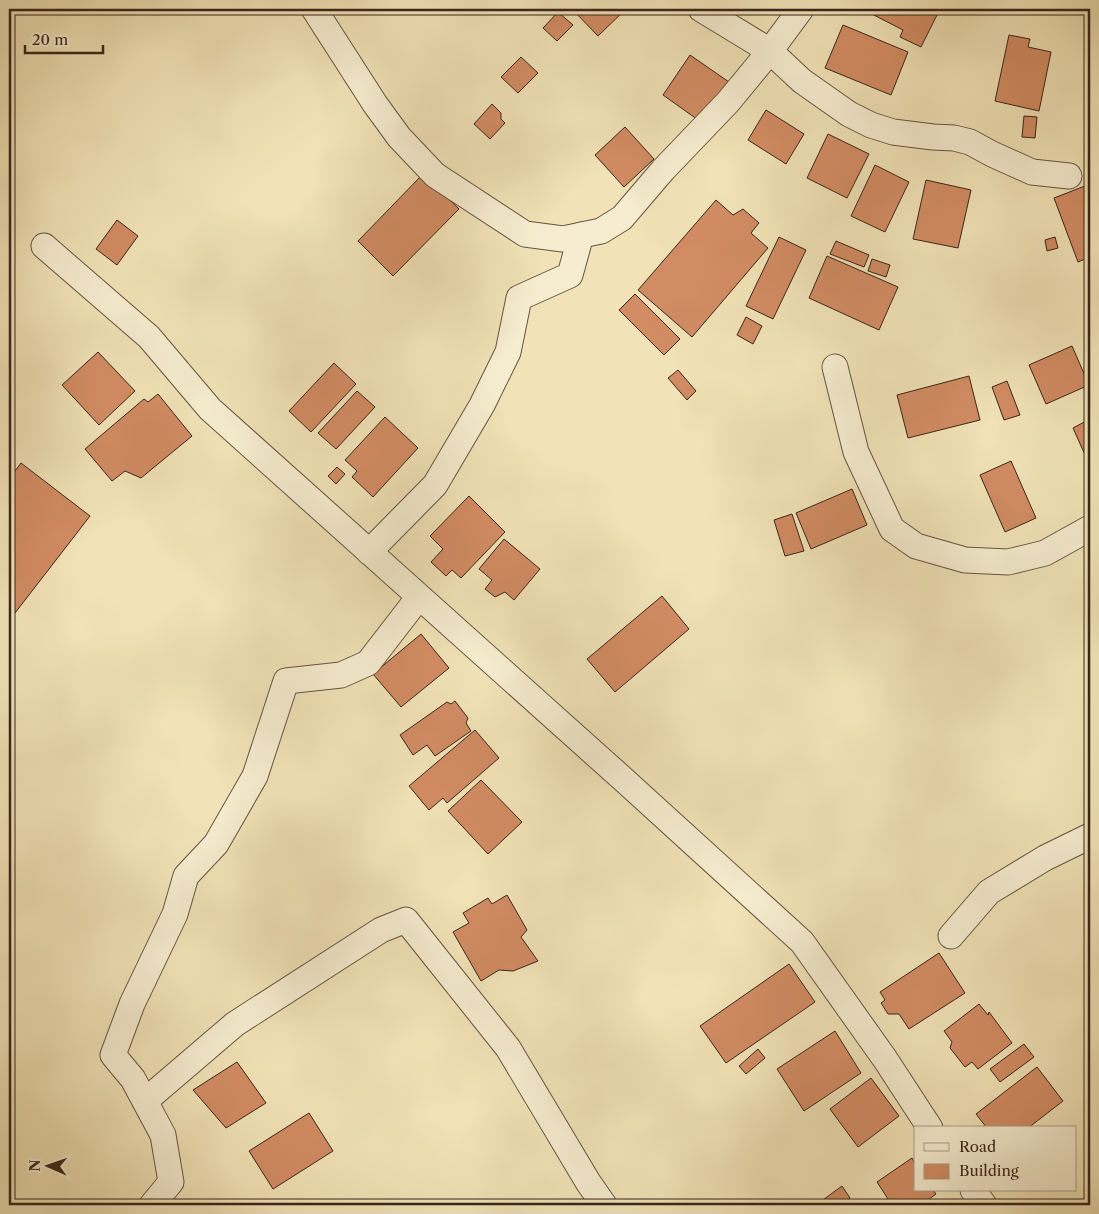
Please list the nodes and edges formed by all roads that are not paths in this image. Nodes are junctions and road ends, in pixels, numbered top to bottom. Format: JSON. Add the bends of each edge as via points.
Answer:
{"nodes":[{"id":1,"x":314,"y":9,"type":"edge"},
{"id":2,"x":701,"y":9,"type":"edge"},
{"id":3,"x":801,"y":9,"type":"edge"},
{"id":4,"x":770,"y":51,"type":"junction"},
{"id":5,"x":1069,"y":176,"type":"dead end"},
{"id":6,"x":581,"y":235,"type":"junction"},
{"id":7,"x":44,"y":246,"type":"dead end"},
{"id":8,"x":835,"y":367,"type":"dead end"},
{"id":9,"x":1090,"y":528,"type":"edge"},
{"id":10,"x":369,"y":552,"type":"junction"},
{"id":11,"x":412,"y":606,"type":"dead end"},
{"id":12,"x":1090,"y":836,"type":"edge"},
{"id":13,"x":951,"y":936,"type":"dead end"},
{"id":14,"x":145,"y":1101,"type":"junction"},
{"id":15,"x":929,"y":1126,"type":"edge"},
{"id":16,"x":974,"y":1192,"type":"edge"},
{"id":17,"x":152,"y":1205,"type":"edge"},
{"id":18,"x":604,"y":1205,"type":"edge"},
{"id":19,"x":984,"y":1205,"type":"edge"}],
"edges":[{"from":1,"to":6,"type":"street","via":[[375,104],[435,175],[525,234],[563,239]]},
{"from":2,"to":4,"type":"street"},
{"from":3,"to":4,"type":"street"},
{"from":4,"to":5,"type":"street","via":[[802,81],[849,114],[871,125],[893,132],[970,142],[1032,172]]},
{"from":4,"to":6,"type":"street","via":[[622,218],[601,231]]},
{"from":6,"to":10,"type":"street","via":[[570,275],[519,298],[508,352],[482,405],[435,485]]},
{"from":7,"to":10,"type":"street","via":[[149,337],[210,409]]},
{"from":8,"to":9,"type":"street","via":[[856,452],[892,529],[916,546],[965,560],[1008,562],[1045,553]]},
{"from":10,"to":15,"type":"street","via":[[802,942]]},
{"from":11,"to":14,"type":"street","via":[[368,664],[341,675],[286,681],[255,776],[216,844],[186,876],[175,914],[132,1004],[113,1055],[134,1078]]},
{"from":12,"to":13,"type":"street","via":[[1045,858],[989,892]]},
{"from":14,"to":17,"type":"street","via":[[163,1135],[171,1182]]},
{"from":14,"to":18,"type":"street","via":[[235,1024],[381,930],[406,920],[508,1048]]},
{"from":16,"to":19,"type":"street"}]}
